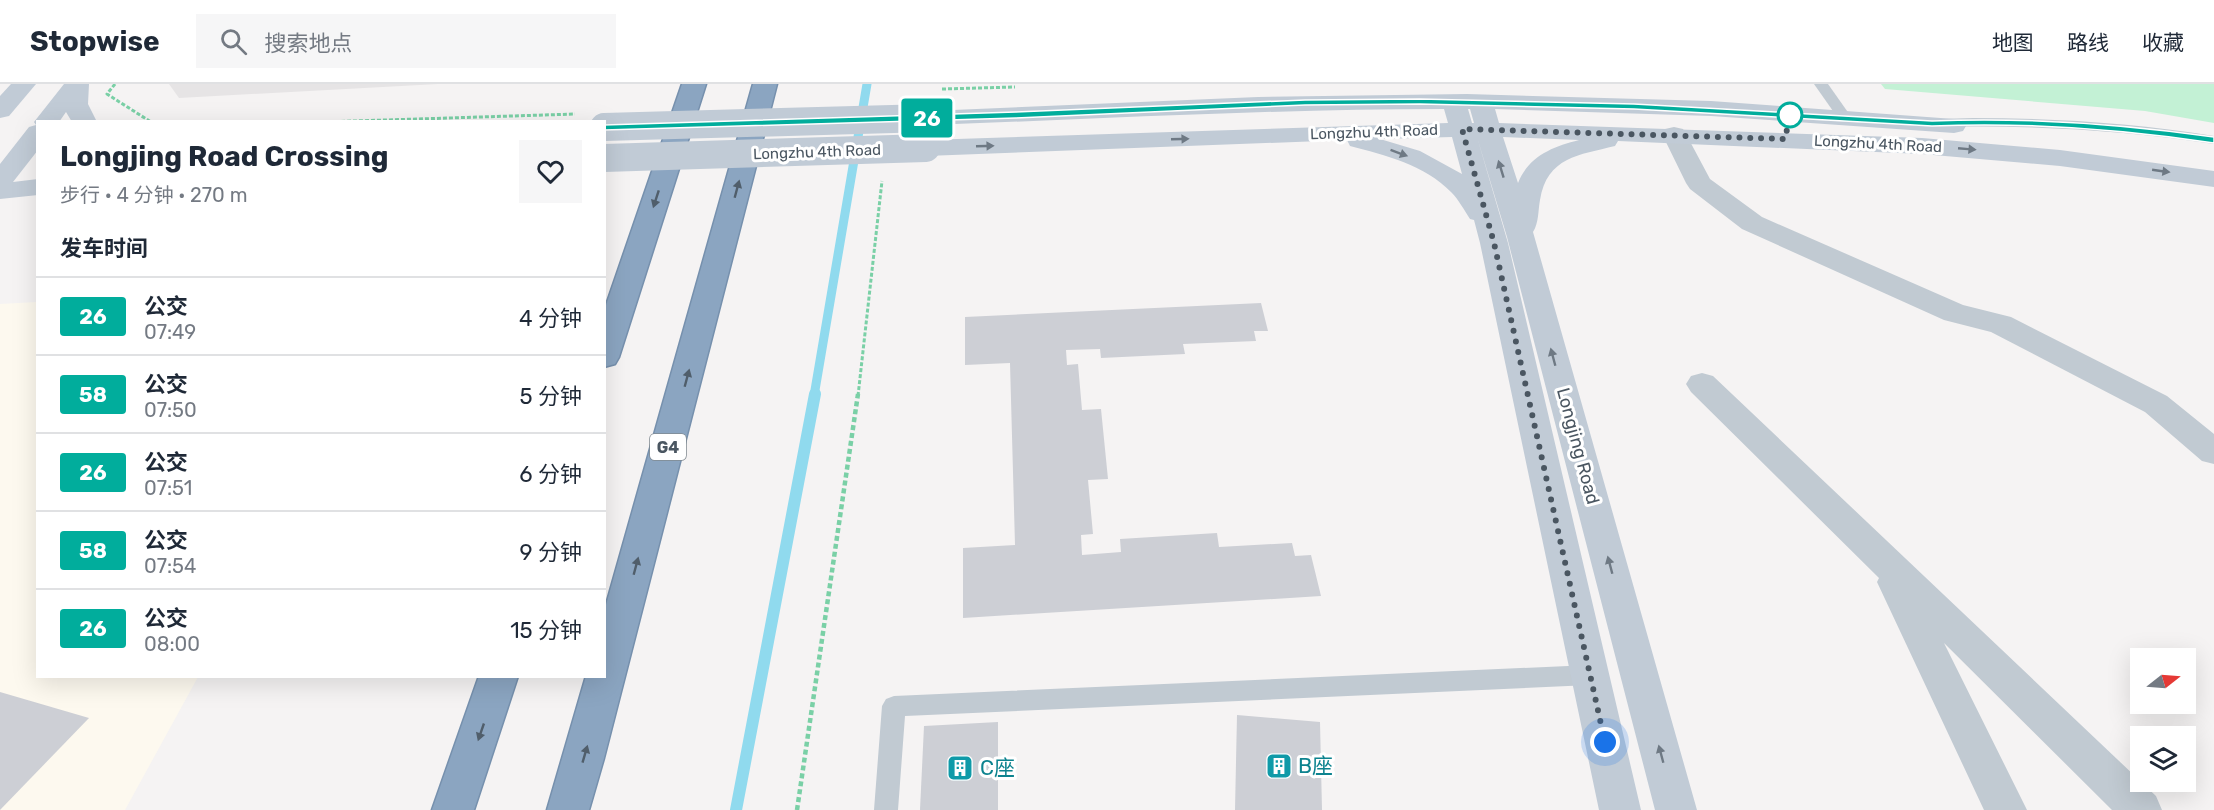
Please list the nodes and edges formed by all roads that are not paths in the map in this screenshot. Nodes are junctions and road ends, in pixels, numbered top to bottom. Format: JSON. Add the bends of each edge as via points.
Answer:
{"nodes":[{"id":1,"x":24,"y":84,"type":"edge"},
{"id":2,"x":77,"y":84,"type":"edge"},
{"id":3,"x":694,"y":84,"type":"edge"},
{"id":4,"x":765,"y":84,"type":"edge"},
{"id":5,"x":1372,"y":84,"type":"edge"},
{"id":6,"x":1538,"y":84,"type":"edge"},
{"id":7,"x":1821,"y":84,"type":"edge"},
{"id":8,"x":1305,"y":103,"type":"junction"},
{"id":9,"x":1468,"y":105,"type":"edge"},
{"id":10,"x":1634,"y":106,"type":"junction"},
{"id":11,"x":0,"y":111,"type":"edge"},
{"id":12,"x":1845,"y":118,"type":"junction"},
{"id":13,"x":48,"y":120,"type":"edge"},
{"id":14,"x":83,"y":120,"type":"edge"},
{"id":15,"x":1932,"y":124,"type":"junction"},
{"id":16,"x":606,"y":127,"type":"edge"},
{"id":17,"x":1301,"y":134,"type":"junction"},
{"id":18,"x":1674,"y":134,"type":"junction"},
{"id":19,"x":36,"y":135,"type":"edge"},
{"id":20,"x":2214,"y":140,"type":"edge"},
{"id":21,"x":606,"y":158,"type":"edge"},
{"id":22,"x":2214,"y":160,"type":"edge"},
{"id":23,"x":13,"y":167,"type":"edge"},
{"id":24,"x":2214,"y":179,"type":"edge"},
{"id":25,"x":36,"y":187,"type":"edge"},
{"id":26,"x":0,"y":191,"type":"edge"},
{"id":27,"x":1507,"y":240,"type":"junction"},
{"id":28,"x":606,"y":351,"type":"edge"},
{"id":29,"x":1702,"y":384,"type":"dead end"},
{"id":30,"x":2214,"y":452,"type":"edge"},
{"id":31,"x":1886,"y":563,"type":"junction"},
{"id":32,"x":1590,"y":675,"type":"junction"},
{"id":33,"x":498,"y":678,"type":"edge"},
{"id":34,"x":453,"y":810,"type":"edge"},
{"id":35,"x":568,"y":810,"type":"edge"},
{"id":36,"x":886,"y":810,"type":"edge"},
{"id":37,"x":1620,"y":810,"type":"edge"},
{"id":38,"x":1676,"y":810,"type":"edge"},
{"id":39,"x":2006,"y":810,"type":"edge"},
{"id":40,"x":2140,"y":810,"type":"edge"}],
"edges":[{"from":1,"to":11,"type":"main road"},
{"from":2,"to":13,"type":"main road"},
{"from":2,"to":14,"type":"main road","via":[[74,98]]},
{"from":3,"to":28,"type":"highway","one_way":true},
{"from":35,"to":4,"type":"highway","number":"G4","one_way":true},
{"from":5,"to":8,"type":"main road"},
{"from":6,"to":10,"type":"main road"},
{"from":7,"to":12,"type":"lane"},
{"from":8,"to":9,"type":"main road","name":"Longzhu 4th Road"},
{"from":8,"to":16,"type":"main road","name":"Longzhu 4th Road","bridge":true},
{"from":9,"to":10,"type":"main road","name":"Longzhu 4th Road"},
{"from":9,"to":17,"type":"main road","name":"Longzhu 4th Road"},
{"from":9,"to":18,"type":"main road","name":"Longzhu 4th Road"},
{"from":9,"to":27,"type":"main road","name":"Longjing Road"},
{"from":10,"to":12,"type":"main road","name":"Longzhu 4th Road"},
{"from":12,"to":15,"type":"main road","name":"Longzhu 4th Road"},
{"from":15,"to":20,"type":"lane","via":[[2074,124]]},
{"from":15,"to":22,"type":"main road","name":"Longzhu 4th Road"},
{"from":21,"to":17,"type":"main road","name":"Longzhu 4th Road","one_way":true,"bridge":true},
{"from":17,"to":27,"type":"main road","one_way":true,"via":[[1378,146],[1425,164],[1460,183]]},
{"from":18,"to":24,"type":"main road","name":"Longzhu 4th Road","one_way":true,"via":[[1965,149]]},
{"from":18,"to":27,"type":"main road","via":[[1605,141],[1551,159],[1535,173]]},
{"from":18,"to":30,"type":"street","via":[[1699,183],[1752,223],[1954,313],[2000,324],[2156,404]]},
{"from":19,"to":23,"type":"main road"},
{"from":25,"to":26,"type":"main road"},
{"from":27,"to":32,"type":"main road","name":"Longjing Road"},
{"from":38,"to":27,"type":"main road","name":"Longjing Road","one_way":true},
{"from":29,"to":31,"type":"street"},
{"from":31,"to":39,"type":"street"},
{"from":31,"to":40,"type":"street"},
{"from":32,"to":36,"type":"lane","via":[[894,706]]},
{"from":32,"to":37,"type":"main road","name":"Longjing Road"},
{"from":33,"to":34,"type":"highway","one_way":true}]}
